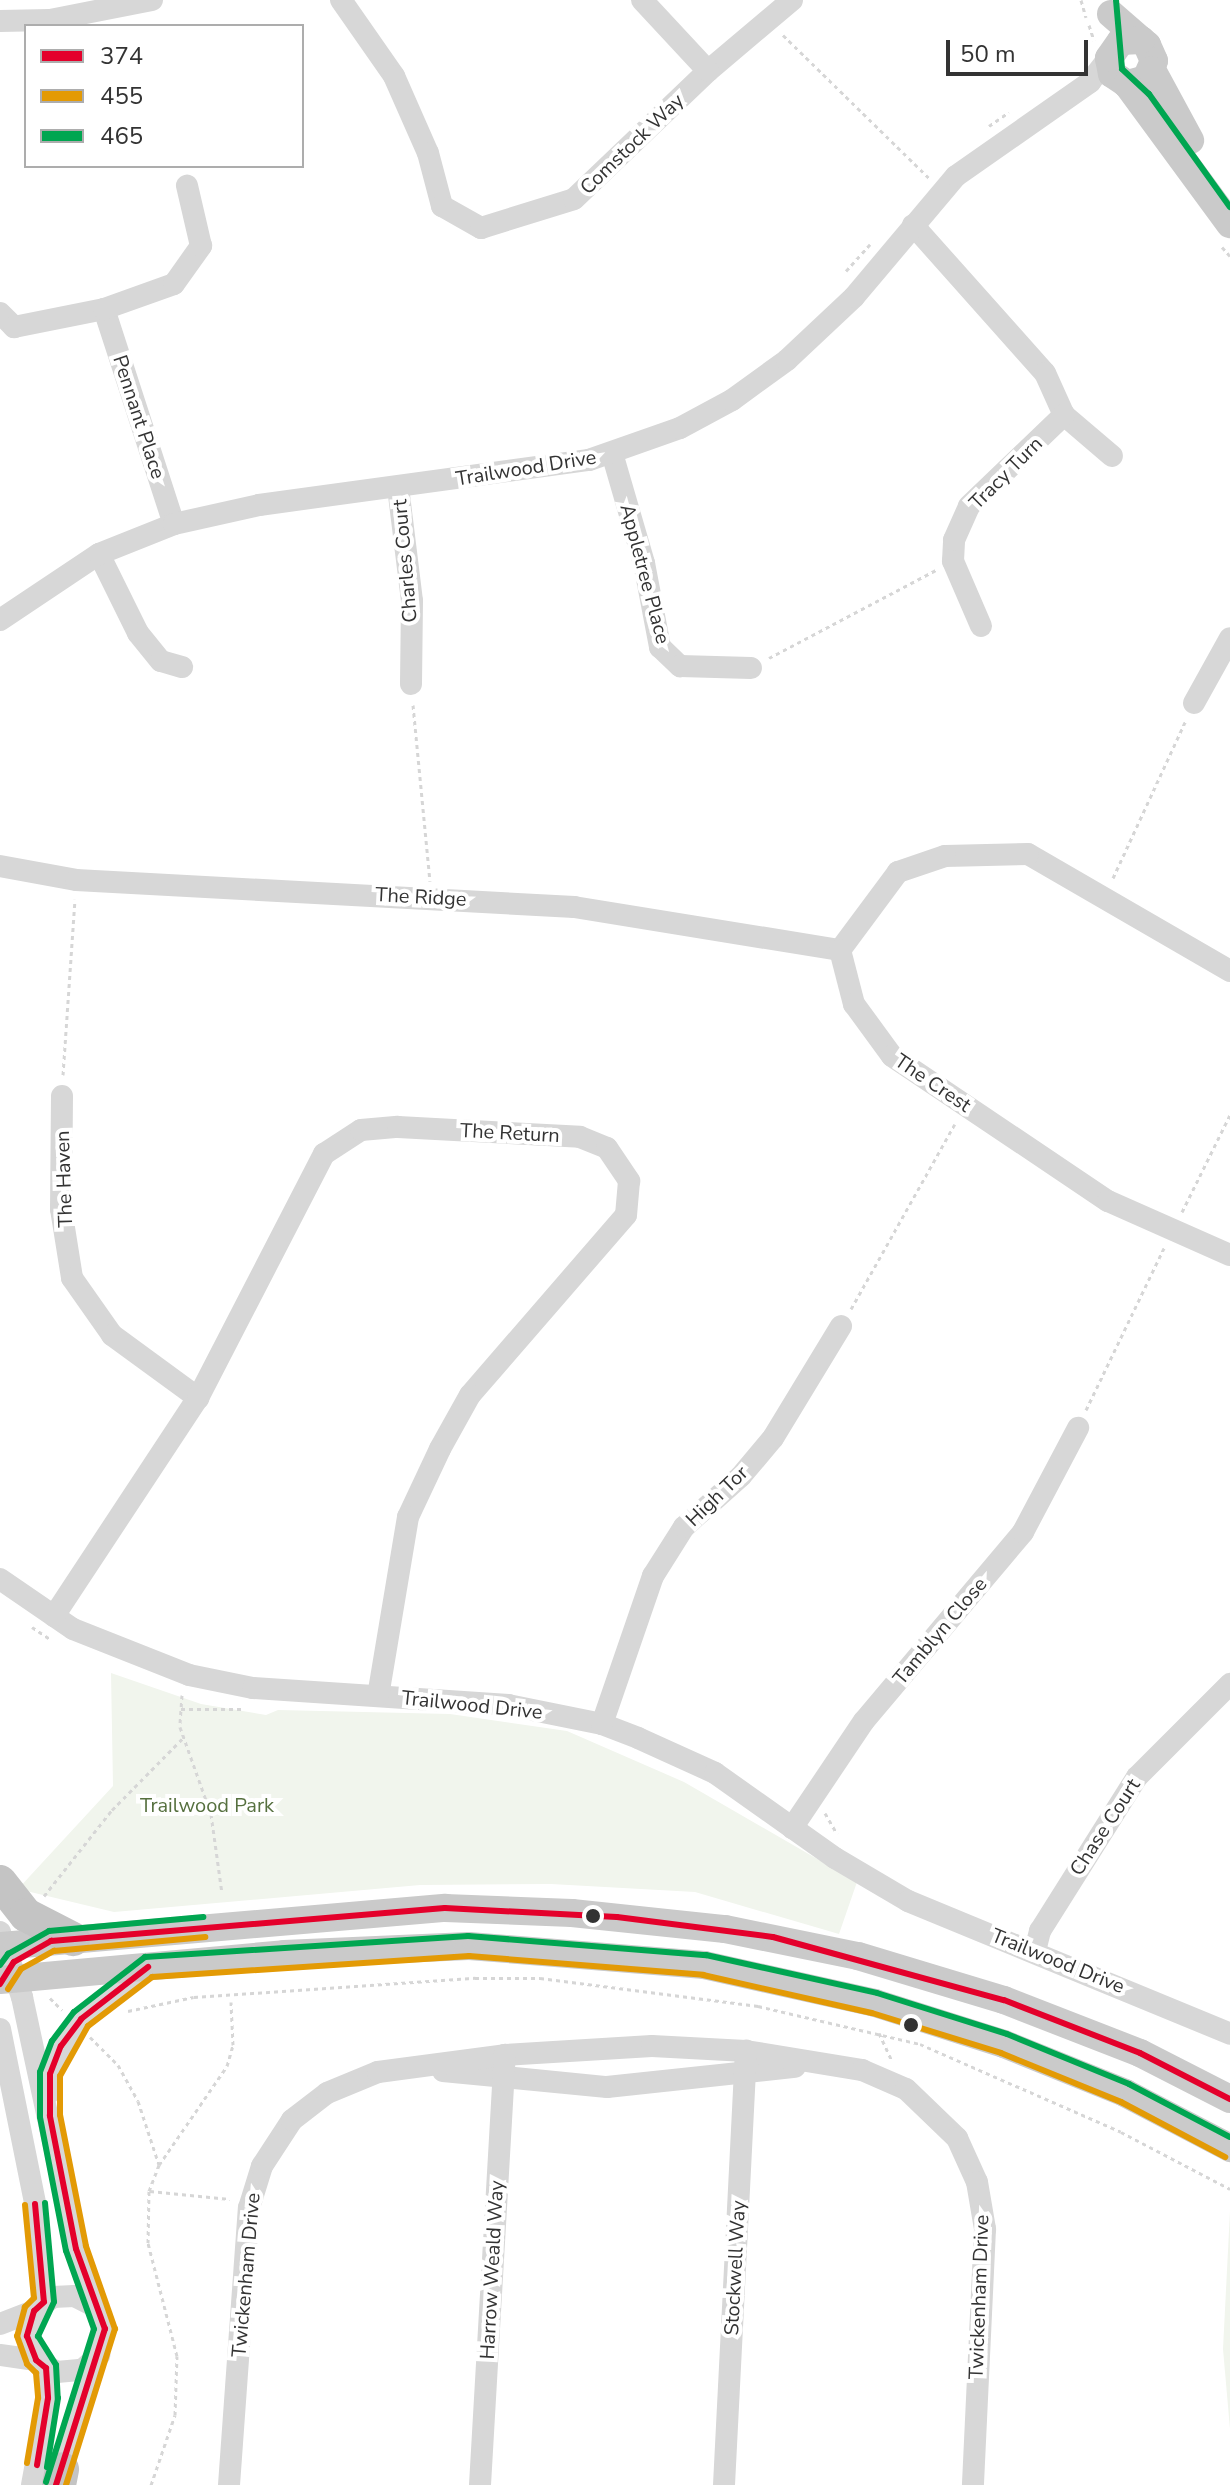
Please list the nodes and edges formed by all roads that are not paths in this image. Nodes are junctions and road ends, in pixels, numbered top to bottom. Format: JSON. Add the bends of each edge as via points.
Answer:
{"nodes":[{"id":1,"x":152,"y":0,"type":"edge"},
{"id":2,"x":341,"y":0,"type":"edge"},
{"id":3,"x":642,"y":0,"type":"edge"},
{"id":4,"x":792,"y":0,"type":"edge"},
{"id":5,"x":1108,"y":7,"type":"edge"},
{"id":6,"x":0,"y":21,"type":"edge"},
{"id":7,"x":1116,"y":65,"type":"junction"},
{"id":8,"x":708,"y":71,"type":"junction"},
{"id":9,"x":187,"y":186,"type":"dead end"},
{"id":10,"x":1230,"y":199,"type":"edge"},
{"id":11,"x":1230,"y":224,"type":"edge"},
{"id":12,"x":913,"y":225,"type":"junction"},
{"id":13,"x":104,"y":309,"type":"junction"},
{"id":14,"x":0,"y":313,"type":"edge"},
{"id":15,"x":1064,"y":415,"type":"junction"},
{"id":16,"x":612,"y":453,"type":"junction"},
{"id":17,"x":1112,"y":456,"type":"dead end"},
{"id":18,"x":398,"y":487,"type":"junction"},
{"id":19,"x":174,"y":524,"type":"junction"},
{"id":20,"x":99,"y":554,"type":"junction"},
{"id":21,"x":0,"y":620,"type":"edge"},
{"id":22,"x":981,"y":626,"type":"dead end"},
{"id":23,"x":1230,"y":638,"type":"edge"},
{"id":24,"x":182,"y":667,"type":"dead end"},
{"id":25,"x":751,"y":668,"type":"road end"},
{"id":26,"x":411,"y":684,"type":"road end"},
{"id":27,"x":1194,"y":703,"type":"road end"},
{"id":28,"x":0,"y":866,"type":"edge"},
{"id":29,"x":840,"y":950,"type":"junction"},
{"id":30,"x":1230,"y":971,"type":"edge"},
{"id":31,"x":62,"y":1096,"type":"road end"},
{"id":32,"x":1230,"y":1255,"type":"edge"},
{"id":33,"x":841,"y":1326,"type":"road end"},
{"id":34,"x":198,"y":1398,"type":"junction"},
{"id":35,"x":1078,"y":1428,"type":"road end"},
{"id":36,"x":0,"y":1579,"type":"edge"},
{"id":37,"x":54,"y":1616,"type":"junction"},
{"id":38,"x":1230,"y":1684,"type":"edge"},
{"id":39,"x":378,"y":1696,"type":"junction"},
{"id":40,"x":602,"y":1724,"type":"junction"},
{"id":41,"x":792,"y":1828,"type":"junction"},
{"id":42,"x":0,"y":1882,"type":"edge"},
{"id":43,"x":62,"y":1940,"type":"junction"},
{"id":44,"x":1035,"y":1951,"type":"junction"},
{"id":45,"x":148,"y":1967,"type":"junction"},
{"id":46,"x":6,"y":1969,"type":"edge"},
{"id":47,"x":0,"y":2029,"type":"edge"},
{"id":48,"x":1230,"y":2034,"type":"edge"},
{"id":49,"x":746,"y":2051,"type":"junction"},
{"id":50,"x":505,"y":2055,"type":"junction"},
{"id":51,"x":3,"y":2059,"type":"edge"},
{"id":52,"x":815,"y":2064,"type":"junction"},
{"id":53,"x":418,"y":2067,"type":"junction"},
{"id":54,"x":745,"y":2074,"type":"junction"},
{"id":55,"x":503,"y":2080,"type":"junction"},
{"id":56,"x":1230,"y":2099,"type":"edge"},
{"id":57,"x":50,"y":2116,"type":"junction"},
{"id":58,"x":1230,"y":2148,"type":"edge"},
{"id":59,"x":39,"y":2306,"type":"junction"},
{"id":60,"x":94,"y":2306,"type":"junction"},
{"id":61,"x":0,"y":2324,"type":"edge"},
{"id":62,"x":100,"y":2354,"type":"junction"},
{"id":63,"x":0,"y":2355,"type":"edge"},
{"id":64,"x":41,"y":2364,"type":"junction"},
{"id":65,"x":59,"y":2480,"type":"edge"},
{"id":66,"x":32,"y":2485,"type":"edge"},
{"id":67,"x":229,"y":2485,"type":"edge"},
{"id":68,"x":480,"y":2485,"type":"edge"},
{"id":69,"x":724,"y":2485,"type":"edge"},
{"id":70,"x":973,"y":2485,"type":"edge"}],
"edges":[{"from":1,"to":6,"type":"street","via":[[50,20]]},
{"from":2,"to":8,"type":"street","name":"Comstock Way","via":[[394,76],[428,153],[442,206],[481,228],[574,199]]},
{"from":3,"to":8,"type":"street"},
{"from":4,"to":8,"type":"street","name":"Comstock Way"},
{"from":5,"to":7,"type":"main road"},
{"from":7,"to":10,"type":"main road","via":[[1152,53],[1158,88]]},
{"from":7,"to":11,"type":"main road"},
{"from":7,"to":12,"type":"street","name":"Trailwood Drive","via":[[956,176]]},
{"from":9,"to":13,"type":"street","via":[[201,246],[174,284]]},
{"from":12,"to":15,"type":"street","via":[[1045,373]]},
{"from":12,"to":16,"type":"street","name":"Trailwood Drive","via":[[854,297],[787,360],[680,428]]},
{"from":13,"to":14,"type":"street","via":[[14,327]]},
{"from":13,"to":19,"type":"street","name":"Pennant Place"},
{"from":15,"to":17,"type":"street"},
{"from":15,"to":22,"type":"street","name":"Tracy Turn","via":[[969,506],[954,540],[953,561]]},
{"from":16,"to":18,"type":"street","name":"Trailwood Drive"},
{"from":16,"to":25,"type":"street","name":"Appletree Place","via":[[644,563],[660,647],[680,666]]},
{"from":18,"to":19,"type":"street","name":"Trailwood Drive","via":[[259,505]]},
{"from":18,"to":26,"type":"street","name":"Charles Court","via":[[412,601]]},
{"from":19,"to":20,"type":"street","name":"Trailwood Drive"},
{"from":20,"to":21,"type":"street","name":"Trailwood Drive"},
{"from":20,"to":24,"type":"street","via":[[138,633],[161,661]]},
{"from":23,"to":27,"type":"street"},
{"from":28,"to":29,"type":"street","name":"The Ridge","via":[[76,880],[574,907]]},
{"from":29,"to":30,"type":"street","via":[[898,872],[945,856],[1028,854]]},
{"from":29,"to":32,"type":"street","name":"The Crest","via":[[854,1004],[892,1056],[1108,1201]]},
{"from":31,"to":34,"type":"street","name":"The Haven","via":[[61,1209],[72,1278],[112,1335]]},
{"from":33,"to":40,"type":"street","name":"High Tor","via":[[773,1438],[741,1476],[684,1527],[653,1576]]},
{"from":34,"to":37,"type":"street","name":"The Return"},
{"from":34,"to":39,"type":"street","name":"The Return","via":[[324,1154],[361,1130],[398,1127],[580,1137],[607,1148],[629,1181],[626,1215],[470,1395],[440,1449],[408,1517]]},
{"from":35,"to":41,"type":"street","name":"Tamblyn Close","via":[[1023,1532],[864,1721]]},
{"from":36,"to":37,"type":"street","name":"Trailwood Drive"},
{"from":37,"to":39,"type":"street","name":"Trailwood Drive","via":[[124,1653],[189,1675],[253,1688]]},
{"from":38,"to":44,"type":"street","name":"Chase Court","via":[[1137,1777],[1040,1931]]},
{"from":39,"to":40,"type":"street","name":"Trailwood Drive","via":[[508,1705]]},
{"from":40,"to":41,"type":"street","name":"Trailwood Drive","via":[[715,1773]]},
{"from":41,"to":44,"type":"street","name":"Trailwood Drive","via":[[889,1891]]},
{"from":42,"to":43,"type":"highway","via":[[26,1915]]},
{"from":43,"to":46,"type":"main road"},
{"from":43,"to":56,"type":"main road","via":[[445,1908],[572,1913],[725,1929],[858,1956],[1004,2000],[1140,2053]]},
{"from":44,"to":48,"type":"street","name":"Trailwood Drive"},
{"from":45,"to":46,"type":"main road"},
{"from":45,"to":57,"type":"street","via":[[85,2026],[50,2074]]},
{"from":45,"to":58,"type":"main road","via":[[469,1946],[704,1965],[875,2003],[989,2039],[1125,2093]]},
{"from":46,"to":57,"type":"street"},
{"from":47,"to":51,"type":"street"},
{"from":49,"to":50,"type":"street","name":"Twickenham Drive","via":[[614,2046]]},
{"from":49,"to":52,"type":"street","name":"Twickenham Drive"},
{"from":49,"to":54,"type":"street","name":"Stockwell Way"},
{"from":50,"to":53,"type":"street","name":"Twickenham Drive"},
{"from":50,"to":55,"type":"street","name":"Harrow Weald Way"},
{"from":51,"to":59,"type":"street","via":[[38,2218]]},
{"from":52,"to":54,"type":"street","name":"Twickenham Drive"},
{"from":52,"to":70,"type":"street","name":"Twickenham Drive","via":[[862,2070],[906,2089],[950,2129],[977,2182],[984,2255]]},
{"from":53,"to":55,"type":"street","name":"Twickenham Drive"},
{"from":53,"to":67,"type":"street","name":"Twickenham Drive","via":[[367,2075],[317,2099],[285,2129],[262,2166],[249,2208]]},
{"from":54,"to":55,"type":"street","name":"Twickenham Drive","via":[[607,2087]]},
{"from":54,"to":69,"type":"street","name":"Stockwell Way"},
{"from":55,"to":68,"type":"street","name":"Harrow Weald Way"},
{"from":57,"to":60,"type":"street","via":[[76,2249]]},
{"from":59,"to":60,"type":"street","via":[[74,2296]]},
{"from":59,"to":61,"type":"street"},
{"from":59,"to":64,"type":"street","via":[[27,2336]]},
{"from":60,"to":62,"type":"street","via":[[105,2329]]},
{"from":62,"to":64,"type":"street","via":[[82,2370]]},
{"from":62,"to":65,"type":"street"},
{"from":63,"to":64,"type":"street"},
{"from":64,"to":66,"type":"street","via":[[48,2398]]}]}
